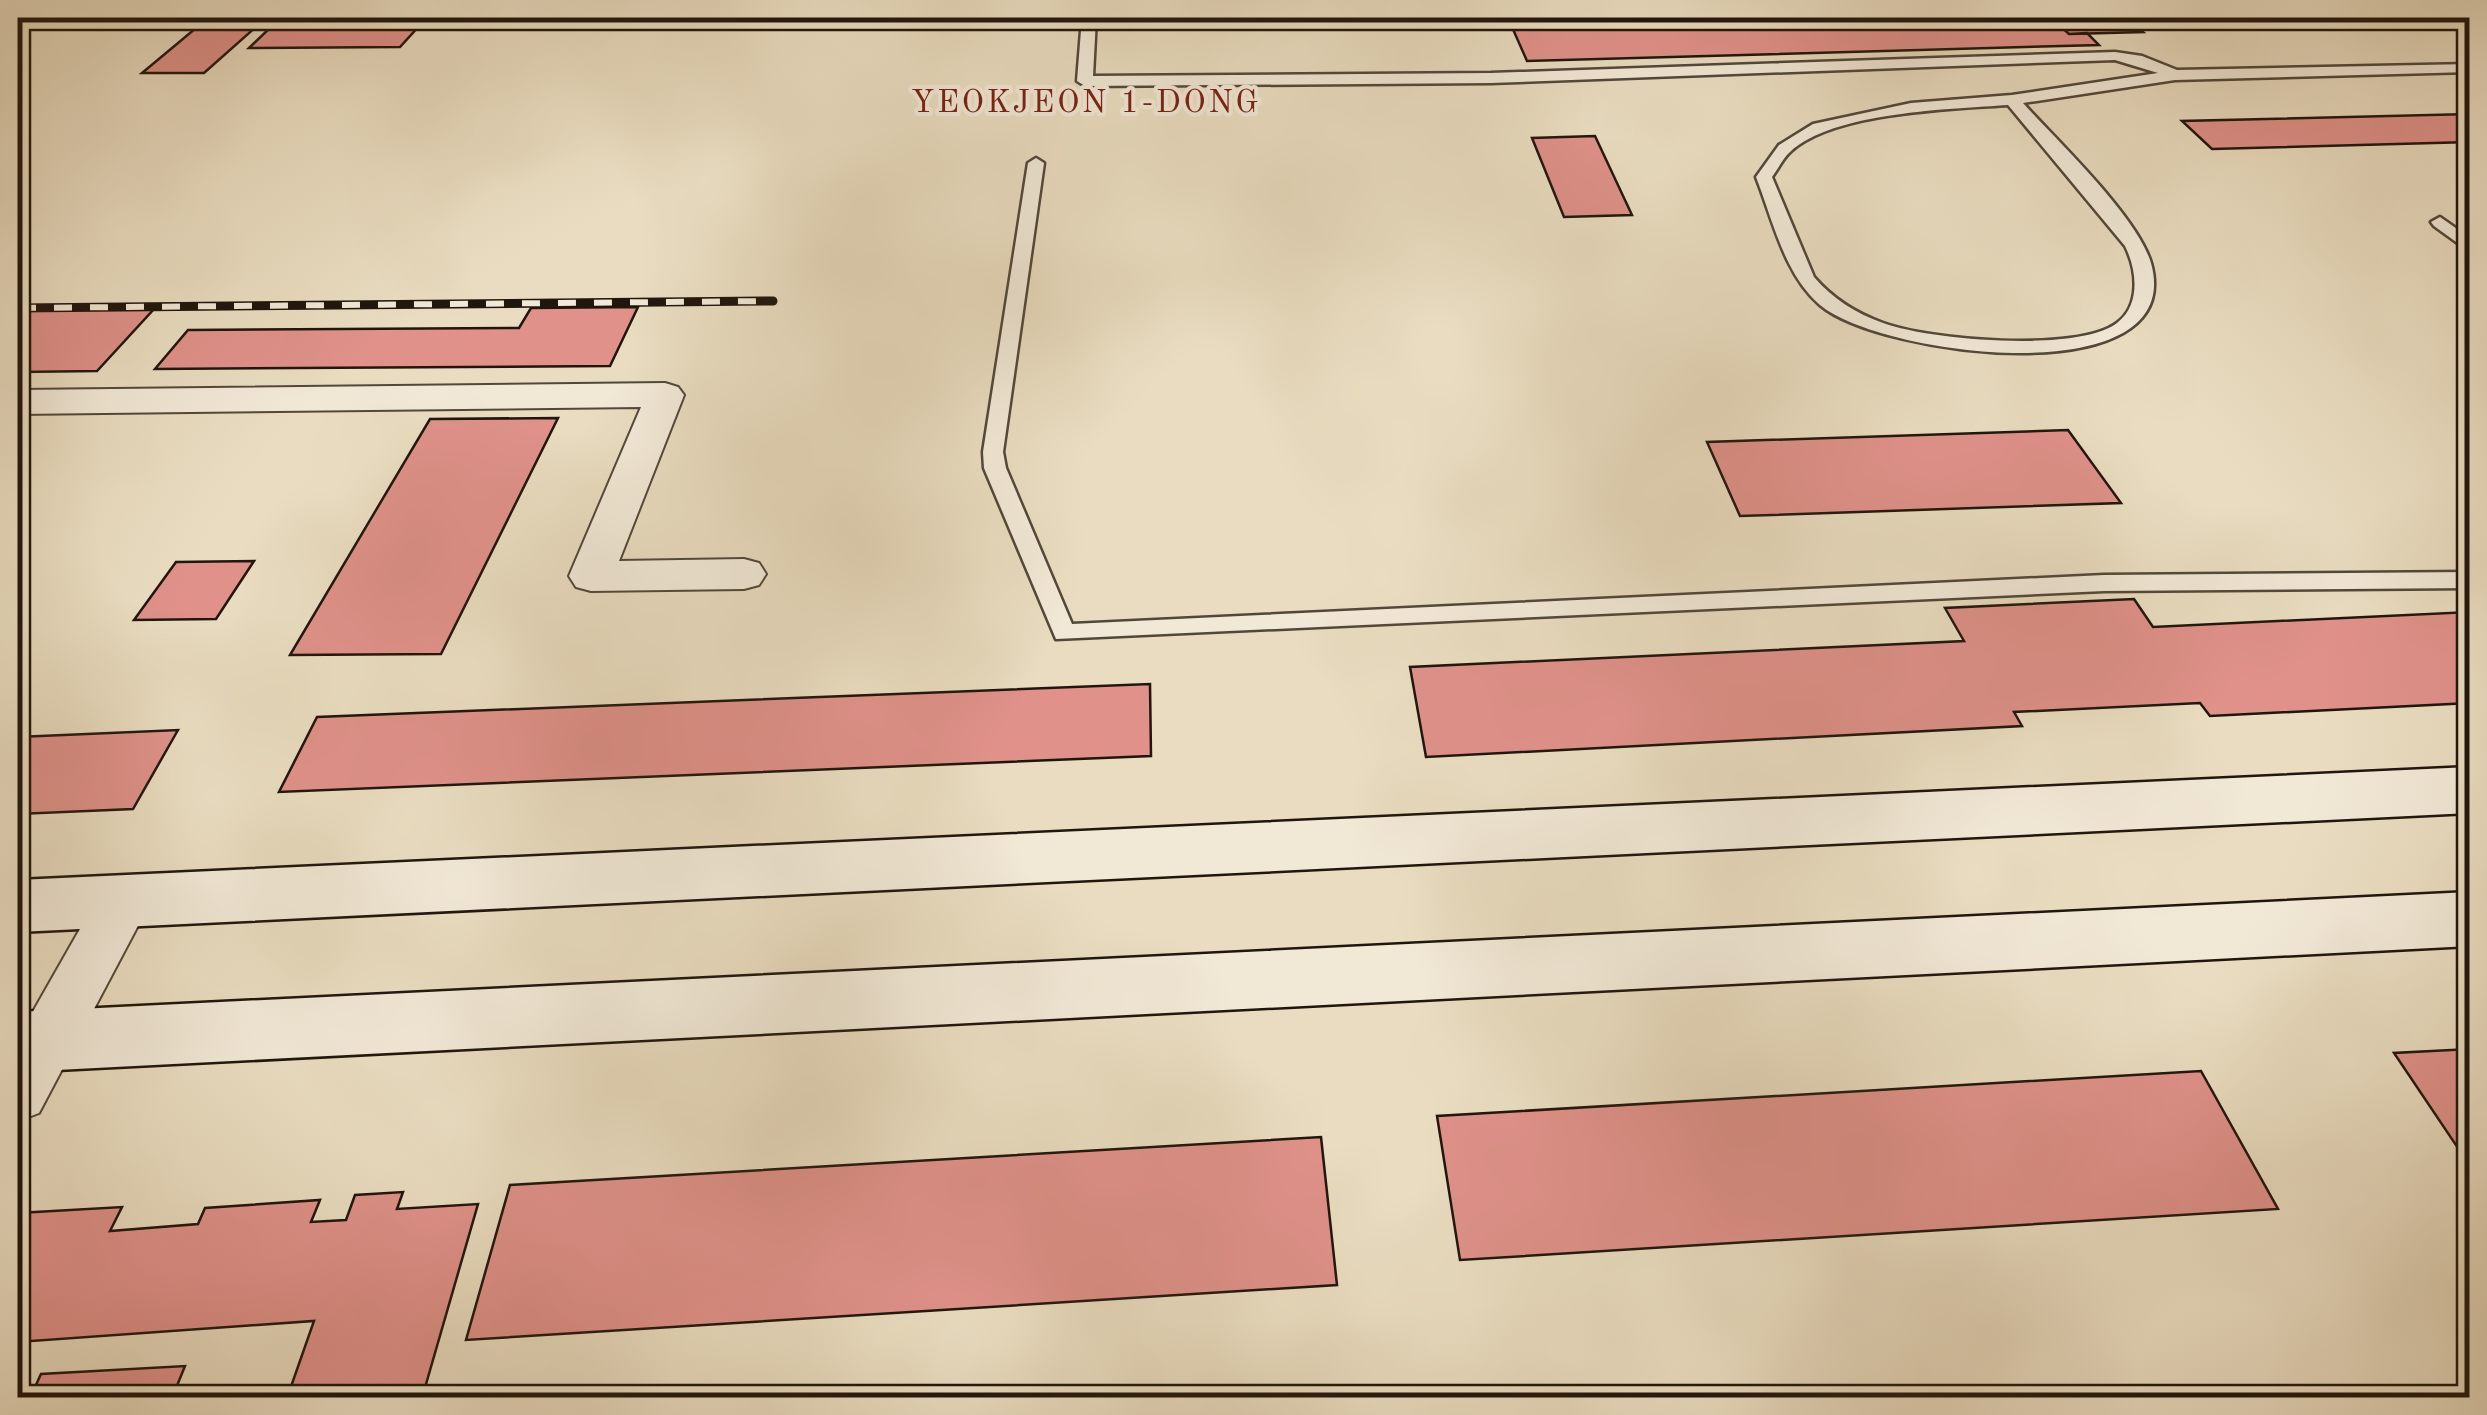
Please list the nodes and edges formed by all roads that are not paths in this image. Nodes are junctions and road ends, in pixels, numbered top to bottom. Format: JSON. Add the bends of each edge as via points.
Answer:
{"nodes":[{"id":1,"x":1089,"y":18,"type":"edge"},
{"id":2,"x":2470,"y":68,"type":"edge"},
{"id":3,"x":2175,"y":74,"type":"junction"},
{"id":4,"x":2012,"y":100,"type":"junction"},
{"id":5,"x":1036,"y":163,"type":"dead end"},
{"id":6,"x":2440,"y":222,"type":"dead end"},
{"id":7,"x":2470,"y":246,"type":"edge"},
{"id":8,"x":18,"y":402,"type":"edge"},
{"id":9,"x":744,"y":574,"type":"dead end"},
{"id":10,"x":2470,"y":580,"type":"edge"},
{"id":11,"x":2470,"y":790,"type":"edge"},
{"id":12,"x":124,"y":901,"type":"junction"},
{"id":13,"x":18,"y":906,"type":"edge"},
{"id":14,"x":2470,"y":919,"type":"edge"},
{"id":15,"x":27,"y":1058,"type":"edge"}],
"edges":[{"from":1,"to":3,"type":"lane","via":[[1085,81],[1491,78],[2115,56]]},
{"from":2,"to":3,"type":"lane"},
{"from":3,"to":4,"type":"lane"},
{"from":4,"to":4,"type":"lane","via":[[1851,119],[1818,128],[1785,148],[1764,178],[1816,292],[1876,328],[1944,344],[1978,348],[2097,338],[2120,330],[2144,291],[2138,251]]},
{"from":5,"to":10,"type":"lane","via":[[993,452],[1064,633],[2104,583]]},
{"from":6,"to":7,"type":"lane"},
{"from":8,"to":9,"type":"street","via":[[665,394],[591,576]]},
{"from":11,"to":12,"type":"main road"},
{"from":12,"to":13,"type":"main road"},
{"from":12,"to":15,"type":"street"},
{"from":14,"to":15,"type":"main road"}]}
